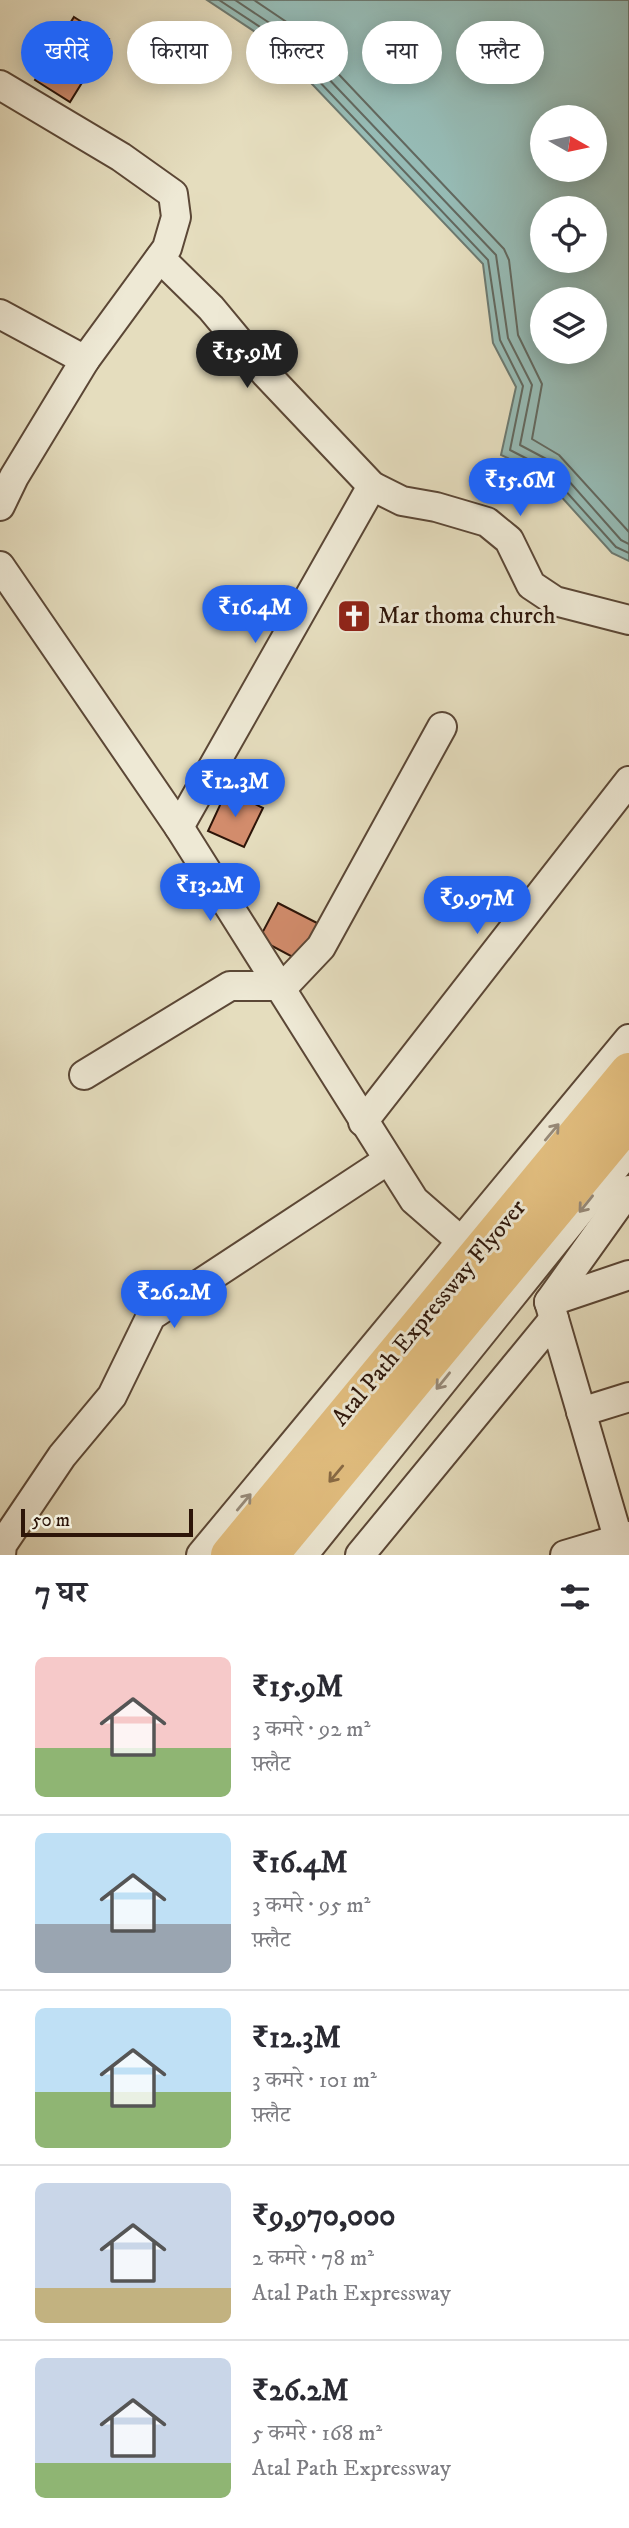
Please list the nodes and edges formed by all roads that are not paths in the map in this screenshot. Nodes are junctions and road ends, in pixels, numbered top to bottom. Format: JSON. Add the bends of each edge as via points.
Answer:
{"nodes":[{"id":1,"x":0,"y":85,"type":"edge"},
{"id":2,"x":160,"y":258,"type":"junction"},
{"id":3,"x":0,"y":314,"type":"edge"},
{"id":4,"x":85,"y":360,"type":"junction"},
{"id":5,"x":372,"y":486,"type":"junction"},
{"id":6,"x":0,"y":506,"type":"edge"},
{"id":7,"x":0,"y":566,"type":"edge"},
{"id":8,"x":629,"y":620,"type":"edge"},
{"id":9,"x":442,"y":727,"type":"dead end"},
{"id":10,"x":629,"y":781,"type":"edge"},
{"id":11,"x":179,"y":827,"type":"junction"},
{"id":12,"x":279,"y":986,"type":"junction"},
{"id":13,"x":629,"y":1039,"type":"edge"},
{"id":14,"x":629,"y":1072,"type":"edge"},
{"id":15,"x":84,"y":1075,"type":"dead end"},
{"id":16,"x":629,"y":1119,"type":"edge"},
{"id":17,"x":363,"y":1122,"type":"junction"},
{"id":18,"x":629,"y":1150,"type":"edge"},
{"id":19,"x":388,"y":1160,"type":"junction"},
{"id":20,"x":629,"y":1190,"type":"edge"},
{"id":21,"x":461,"y":1241,"type":"junction"},
{"id":22,"x":629,"y":1275,"type":"edge"},
{"id":23,"x":552,"y":1310,"type":"junction"},
{"id":24,"x":629,"y":1397,"type":"edge"},
{"id":25,"x":581,"y":1412,"type":"junction"},
{"id":26,"x":623,"y":1544,"type":"edge"},
{"id":27,"x":1,"y":1555,"type":"edge"},
{"id":28,"x":201,"y":1555,"type":"edge"},
{"id":29,"x":230,"y":1555,"type":"edge"},
{"id":30,"x":269,"y":1555,"type":"edge"},
{"id":31,"x":303,"y":1555,"type":"edge"},
{"id":32,"x":360,"y":1555,"type":"edge"},
{"id":33,"x":565,"y":1555,"type":"edge"}],
"edges":[{"from":1,"to":2,"type":"street","via":[[121,157],[173,194],[176,217]]},
{"from":2,"to":4,"type":"street"},
{"from":2,"to":5,"type":"street"},
{"from":3,"to":4,"type":"street"},
{"from":4,"to":6,"type":"street"},
{"from":5,"to":8,"type":"street","via":[[402,501],[486,522],[509,540],[531,585],[555,601]]},
{"from":5,"to":11,"type":"street"},
{"from":7,"to":11,"type":"street"},
{"from":9,"to":12,"type":"street","via":[[321,947]]},
{"from":10,"to":17,"type":"street"},
{"from":11,"to":12,"type":"street"},
{"from":12,"to":15,"type":"street","via":[[230,986]]},
{"from":12,"to":17,"type":"street"},
{"from":21,"to":13,"type":"street","one_way":true},
{"from":14,"to":29,"type":"highway","name":"Atal Path Expressway Flyover"},
{"from":16,"to":30,"type":"highway","name":"Atal Path Expressway Flyover","one_way":true},
{"from":17,"to":19,"type":"street"},
{"from":18,"to":31,"type":"street","one_way":true},
{"from":19,"to":21,"type":"street","via":[[414,1200]]},
{"from":19,"to":27,"type":"street","via":[[151,1316],[112,1396],[62,1456],[2,1545]]},
{"from":20,"to":23,"type":"street"},
{"from":28,"to":21,"type":"street","one_way":true},
{"from":22,"to":23,"type":"street"},
{"from":23,"to":25,"type":"street"},
{"from":23,"to":32,"type":"street"},
{"from":24,"to":25,"type":"street"},
{"from":25,"to":26,"type":"street"},
{"from":26,"to":33,"type":"street"}]}
